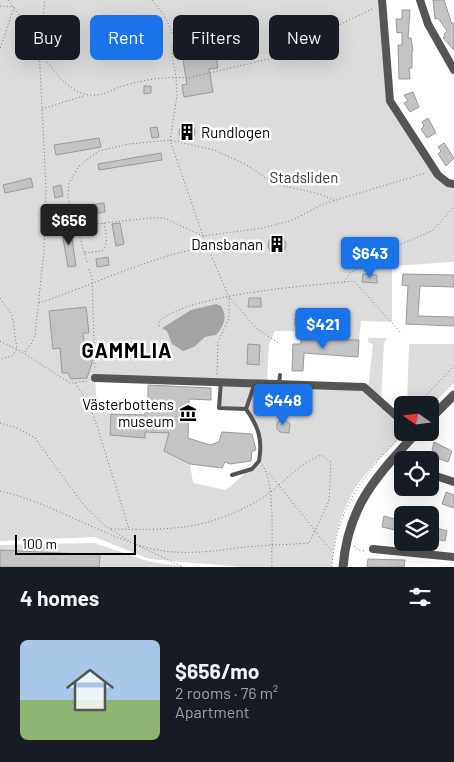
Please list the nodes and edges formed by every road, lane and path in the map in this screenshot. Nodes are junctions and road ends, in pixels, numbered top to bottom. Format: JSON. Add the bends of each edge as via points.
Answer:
{"nodes":[{"id":1,"x":8,"y":0,"type":"edge"},
{"id":2,"x":45,"y":0,"type":"edge"},
{"id":3,"x":152,"y":0,"type":"edge"},
{"id":4,"x":420,"y":0,"type":"edge"},
{"id":5,"x":383,"y":2,"type":"edge"},
{"id":6,"x":0,"y":6,"type":"edge"},
{"id":7,"x":14,"y":8,"type":"junction"},
{"id":8,"x":18,"y":15,"type":"edge"},
{"id":9,"x":43,"y":15,"type":"edge"},
{"id":10,"x":0,"y":48,"type":"edge"},
{"id":11,"x":39,"y":60,"type":"edge"},
{"id":12,"x":47,"y":60,"type":"edge"},
{"id":13,"x":454,"y":70,"type":"edge"},
{"id":14,"x":176,"y":77,"type":"junction"},
{"id":15,"x":84,"y":96,"type":"junction"},
{"id":16,"x":41,"y":109,"type":"junction"},
{"id":17,"x":170,"y":140,"type":"junction"},
{"id":18,"x":435,"y":170,"type":"junction"},
{"id":19,"x":454,"y":184,"type":"edge"},
{"id":20,"x":336,"y":201,"type":"junction"},
{"id":21,"x":454,"y":207,"type":"edge"},
{"id":22,"x":104,"y":222,"type":"junction"},
{"id":23,"x":76,"y":226,"type":"junction"},
{"id":24,"x":204,"y":236,"type":"junction"},
{"id":25,"x":207,"y":246,"type":"junction"},
{"id":26,"x":85,"y":254,"type":"junction"},
{"id":27,"x":87,"y":262,"type":"dead end"},
{"id":28,"x":89,"y":269,"type":"dead end"},
{"id":29,"x":344,"y":282,"type":"junction"},
{"id":30,"x":92,"y":285,"type":"junction"},
{"id":31,"x":229,"y":297,"type":"junction"},
{"id":32,"x":0,"y":298,"type":"edge"},
{"id":33,"x":39,"y":304,"type":"junction"},
{"id":34,"x":159,"y":326,"type":"dead end"},
{"id":35,"x":401,"y":333,"type":"dead end"},
{"id":36,"x":0,"y":341,"type":"edge"},
{"id":37,"x":280,"y":344,"type":"dead end"},
{"id":38,"x":17,"y":348,"type":"junction"},
{"id":39,"x":24,"y":353,"type":"junction"},
{"id":40,"x":0,"y":359,"type":"edge"},
{"id":41,"x":454,"y":366,"type":"edge"},
{"id":42,"x":280,"y":375,"type":"dead end"},
{"id":43,"x":95,"y":378,"type":"junction"},
{"id":44,"x":218,"y":381,"type":"junction"},
{"id":45,"x":74,"y":382,"type":"junction"},
{"id":46,"x":255,"y":383,"type":"junction"},
{"id":47,"x":281,"y":384,"type":"junction"},
{"id":48,"x":454,"y":395,"type":"edge"},
{"id":49,"x":425,"y":396,"type":"edge"},
{"id":50,"x":246,"y":409,"type":"junction"},
{"id":51,"x":439,"y":410,"type":"edge"},
{"id":52,"x":250,"y":414,"type":"junction"},
{"id":53,"x":394,"y":414,"type":"edge"},
{"id":54,"x":0,"y":423,"type":"edge"},
{"id":55,"x":409,"y":441,"type":"edge"},
{"id":56,"x":259,"y":461,"type":"junction"},
{"id":57,"x":268,"y":472,"type":"junction"},
{"id":58,"x":232,"y":475,"type":"dead end"},
{"id":59,"x":439,"y":477,"type":"edge"},
{"id":60,"x":454,"y":482,"type":"edge"},
{"id":61,"x":278,"y":485,"type":"junction"},
{"id":62,"x":0,"y":491,"type":"edge"},
{"id":63,"x":270,"y":492,"type":"junction"},
{"id":64,"x":110,"y":529,"type":"junction"},
{"id":65,"x":130,"y":530,"type":"junction"},
{"id":66,"x":315,"y":531,"type":"junction"},
{"id":67,"x":136,"y":545,"type":"junction"},
{"id":68,"x":271,"y":546,"type":"junction"},
{"id":69,"x":373,"y":549,"type":"joint"},
{"id":70,"x":351,"y":552,"type":"dead end"},
{"id":71,"x":332,"y":553,"type":"dead end"},
{"id":72,"x":454,"y":557,"type":"edge"},
{"id":73,"x":183,"y":567,"type":"edge"},
{"id":74,"x":272,"y":567,"type":"edge"},
{"id":75,"x":343,"y":567,"type":"edge"}],
"edges":[{"from":1,"to":7,"type":"path"},
{"from":2,"to":9,"type":"path"},
{"from":3,"to":14,"type":"path","via":[[174,36],[172,56]]},
{"from":4,"to":13,"type":"street","via":[[428,24]]},
{"from":5,"to":14,"type":"path","via":[[290,54],[188,78]]},
{"from":5,"to":18,"type":"street","via":[[390,100]]},
{"from":6,"to":7,"type":"path"},
{"from":7,"to":8,"type":"path"},
{"from":7,"to":10,"type":"path"},
{"from":11,"to":16,"type":"path"},
{"from":12,"to":15,"type":"path","via":[[61,81]]},
{"from":14,"to":15,"type":"path","via":[[136,82],[102,94]]},
{"from":14,"to":17,"type":"path"},
{"from":15,"to":16,"type":"path"},
{"from":16,"to":33,"type":"path","via":[[46,186]]},
{"from":17,"to":20,"type":"path","via":[[228,156],[275,184]]},
{"from":17,"to":23,"type":"path","via":[[99,151],[79,166],[69,182],[68,197]]},
{"from":17,"to":24,"type":"path"},
{"from":18,"to":19,"type":"street","via":[[448,183]]},
{"from":18,"to":20,"type":"path"},
{"from":20,"to":24,"type":"path","via":[[279,225]]},
{"from":21,"to":29,"type":"path","via":[[432,232],[383,252],[371,263],[351,272]]},
{"from":22,"to":23,"type":"path"},
{"from":22,"to":24,"type":"path","via":[[164,218]]},
{"from":22,"to":26,"type":"path","via":[[106,246],[102,251]]},
{"from":23,"to":26,"type":"path"},
{"from":24,"to":25,"type":"path"},
{"from":25,"to":30,"type":"path","via":[[125,271]]},
{"from":25,"to":31,"type":"path"},
{"from":26,"to":27,"type":"path"},
{"from":28,"to":30,"type":"path"},
{"from":29,"to":31,"type":"path"},
{"from":29,"to":35,"type":"path","via":[[354,281]]},
{"from":30,"to":33,"type":"path"},
{"from":30,"to":43,"type":"path"},
{"from":31,"to":34,"type":"path","via":[[185,307],[159,321]]},
{"from":31,"to":37,"type":"path","via":[[256,328]]},
{"from":31,"to":44,"type":"path","via":[[229,318],[218,342]]},
{"from":32,"to":38,"type":"path","via":[[12,315]]},
{"from":33,"to":39,"type":"path","via":[[32,343]]},
{"from":36,"to":38,"type":"path"},
{"from":38,"to":39,"type":"path"},
{"from":38,"to":40,"type":"path","via":[[12,356]]},
{"from":39,"to":45,"type":"path","via":[[63,380]]},
{"from":41,"to":49,"type":"path"},
{"from":42,"to":47,"type":"lane"},
{"from":43,"to":44,"type":"street"},
{"from":43,"to":45,"type":"path"},
{"from":44,"to":46,"type":"street","via":[[235,378]]},
{"from":44,"to":50,"type":"lane","via":[[219,408]]},
{"from":45,"to":65,"type":"path","via":[[88,402]]},
{"from":46,"to":47,"type":"street"},
{"from":46,"to":50,"type":"lane"},
{"from":47,"to":52,"type":"path","via":[[283,413]]},
{"from":47,"to":53,"type":"street","via":[[364,387]]},
{"from":48,"to":51,"type":"street"},
{"from":50,"to":52,"type":"lane"},
{"from":52,"to":56,"type":"lane","via":[[261,437]]},
{"from":54,"to":64,"type":"path","via":[[35,438],[82,503]]},
{"from":55,"to":75,"type":"street","via":[[374,481],[354,513],[347,534]]},
{"from":56,"to":57,"type":"path"},
{"from":56,"to":58,"type":"lane","via":[[252,469]]},
{"from":57,"to":61,"type":"path"},
{"from":57,"to":63,"type":"path"},
{"from":59,"to":60,"type":"street"},
{"from":61,"to":63,"type":"path"},
{"from":61,"to":66,"type":"path"},
{"from":61,"to":66,"type":"path","via":[[293,471],[321,455],[331,462],[329,501]]},
{"from":62,"to":67,"type":"path","via":[[24,496]]},
{"from":63,"to":65,"type":"path","via":[[232,513],[196,526]]},
{"from":63,"to":68,"type":"path"},
{"from":64,"to":65,"type":"path"},
{"from":64,"to":67,"type":"path"},
{"from":66,"to":68,"type":"path","via":[[309,543]]},
{"from":66,"to":71,"type":"path"},
{"from":67,"to":68,"type":"path","via":[[178,553]]},
{"from":67,"to":73,"type":"path"},
{"from":68,"to":74,"type":"path"},
{"from":69,"to":70,"type":"path","via":[[364,552],[352,546]]},
{"from":69,"to":72,"type":"street"}]}
